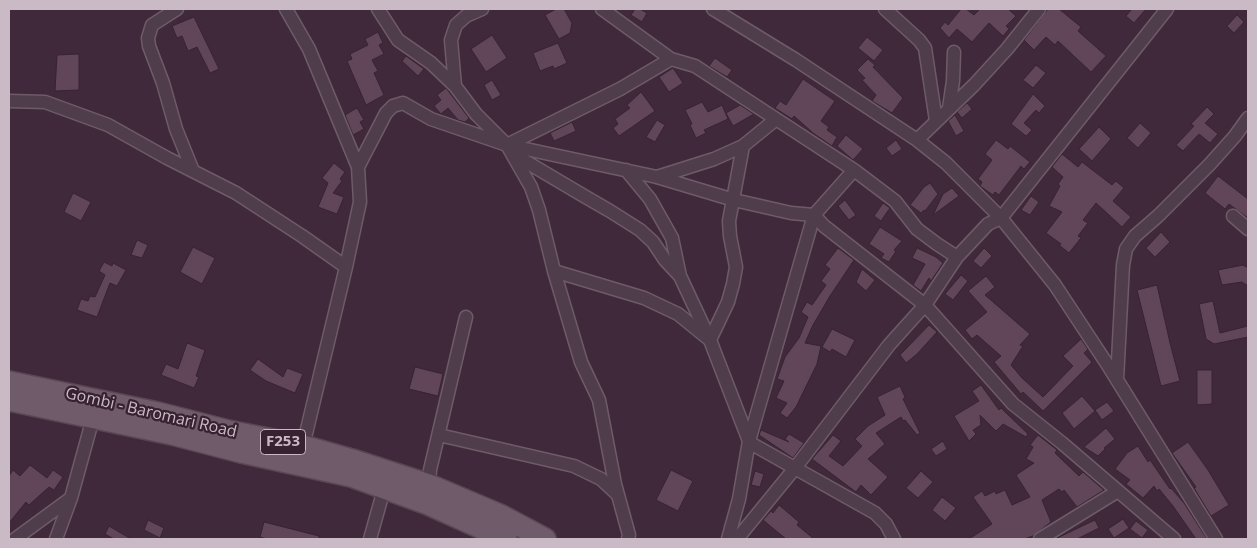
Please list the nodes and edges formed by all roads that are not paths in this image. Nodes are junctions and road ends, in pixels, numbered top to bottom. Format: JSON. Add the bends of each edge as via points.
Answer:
{"nodes":[{"id":1,"x":177,"y":9,"type":"edge"},
{"id":2,"x":286,"y":9,"type":"edge"},
{"id":3,"x":378,"y":9,"type":"edge"},
{"id":4,"x":482,"y":9,"type":"edge"},
{"id":5,"x":602,"y":9,"type":"edge"},
{"id":6,"x":713,"y":9,"type":"edge"},
{"id":7,"x":885,"y":9,"type":"edge"},
{"id":8,"x":1038,"y":9,"type":"edge"},
{"id":9,"x":1167,"y":9,"type":"edge"},
{"id":10,"x":954,"y":52,"type":"dead end"},
{"id":11,"x":671,"y":58,"type":"junction"},
{"id":12,"x":455,"y":86,"type":"junction"},
{"id":13,"x":9,"y":101,"type":"edge"},
{"id":14,"x":949,"y":108,"type":"junction"},
{"id":15,"x":1248,"y":118,"type":"edge"},
{"id":16,"x":776,"y":120,"type":"junction"},
{"id":17,"x":936,"y":121,"type":"junction"},
{"id":18,"x":917,"y":140,"type":"junction"},
{"id":19,"x":743,"y":146,"type":"junction"},
{"id":20,"x":510,"y":149,"type":"junction"},
{"id":21,"x":358,"y":167,"type":"junction"},
{"id":22,"x":626,"y":170,"type":"junction"},
{"id":23,"x":854,"y":170,"type":"junction"},
{"id":24,"x":193,"y":171,"type":"junction"},
{"id":25,"x":657,"y":176,"type":"junction"},
{"id":26,"x":734,"y":200,"type":"junction"},
{"id":27,"x":814,"y":215,"type":"junction"},
{"id":28,"x":1233,"y":216,"type":"dead end"},
{"id":29,"x":1001,"y":218,"type":"junction"},
{"id":30,"x":1248,"y":229,"type":"edge"},
{"id":31,"x":957,"y":257,"type":"junction"},
{"id":32,"x":346,"y":267,"type":"junction"},
{"id":33,"x":554,"y":271,"type":"junction"},
{"id":34,"x":680,"y":276,"type":"junction"},
{"id":35,"x":925,"y":305,"type":"junction"},
{"id":36,"x":466,"y":317,"type":"dead end"},
{"id":37,"x":710,"y":340,"type":"junction"},
{"id":38,"x":1117,"y":380,"type":"junction"},
{"id":39,"x":9,"y":382,"type":"edge"},
{"id":40,"x":9,"y":400,"type":"edge"},
{"id":41,"x":93,"y":418,"type":"junction"},
{"id":42,"x":439,"y":434,"type":"junction"},
{"id":43,"x":749,"y":441,"type":"junction"},
{"id":44,"x":304,"y":446,"type":"junction"},
{"id":45,"x":795,"y":468,"type":"junction"},
{"id":46,"x":429,"y":485,"type":"junction"},
{"id":47,"x":384,"y":488,"type":"junction"},
{"id":48,"x":1118,"y":490,"type":"junction"},
{"id":49,"x":617,"y":494,"type":"junction"},
{"id":50,"x":71,"y":498,"type":"junction"},
{"id":51,"x":15,"y":539,"type":"edge"},
{"id":52,"x":56,"y":539,"type":"edge"},
{"id":53,"x":370,"y":539,"type":"edge"},
{"id":54,"x":506,"y":539,"type":"edge"},
{"id":55,"x":545,"y":539,"type":"edge"},
{"id":56,"x":628,"y":539,"type":"edge"},
{"id":57,"x":728,"y":539,"type":"edge"},
{"id":58,"x":737,"y":539,"type":"edge"},
{"id":59,"x":894,"y":539,"type":"edge"},
{"id":60,"x":1040,"y":539,"type":"edge"},
{"id":61,"x":1174,"y":539,"type":"edge"},
{"id":62,"x":1216,"y":539,"type":"edge"}],
"edges":[{"from":1,"to":24,"type":"street","via":[[152,25],[148,38],[176,129]]},
{"from":2,"to":21,"type":"street","via":[[309,49]]},
{"from":3,"to":12,"type":"street","via":[[398,40],[431,63]]},
{"from":4,"to":12,"type":"street","via":[[456,25],[451,40]]},
{"from":5,"to":11,"type":"street"},
{"from":6,"to":18,"type":"street"},
{"from":7,"to":17,"type":"street","via":[[925,48]]},
{"from":8,"to":14,"type":"street","via":[[1007,50]]},
{"from":9,"to":29,"type":"street"},
{"from":10,"to":14,"type":"street"},
{"from":11,"to":16,"type":"street","via":[[695,66]]},
{"from":11,"to":20,"type":"street","via":[[645,76]]},
{"from":12,"to":20,"type":"street","via":[[476,114]]},
{"from":13,"to":24,"type":"street","via":[[45,102],[108,125]]},
{"from":14,"to":17,"type":"street"},
{"from":15,"to":38,"type":"street","via":[[1210,164],[1126,248]]},
{"from":16,"to":19,"type":"street"},
{"from":16,"to":23,"type":"street"},
{"from":17,"to":18,"type":"street"},
{"from":18,"to":29,"type":"street","via":[[946,163]]},
{"from":19,"to":25,"type":"street","via":[[714,159]]},
{"from":19,"to":26,"type":"street"},
{"from":20,"to":21,"type":"street","via":[[431,119],[403,102],[386,113]]},
{"from":20,"to":22,"type":"street"},
{"from":20,"to":33,"type":"street","via":[[531,187]]},
{"from":20,"to":34,"type":"street","via":[[640,230],[654,242]]},
{"from":21,"to":32,"type":"street","via":[[360,202]]},
{"from":22,"to":25,"type":"street"},
{"from":22,"to":34,"type":"street","via":[[650,199],[672,238]]},
{"from":23,"to":27,"type":"street"},
{"from":23,"to":31,"type":"street","via":[[895,201],[917,229]]},
{"from":24,"to":32,"type":"street","via":[[236,193]]},
{"from":25,"to":26,"type":"street"},
{"from":26,"to":27,"type":"street"},
{"from":26,"to":37,"type":"street","via":[[729,221],[736,267],[728,302]]},
{"from":27,"to":35,"type":"street"},
{"from":27,"to":43,"type":"street"},
{"from":28,"to":30,"type":"street"},
{"from":29,"to":31,"type":"street","via":[[988,224]]},
{"from":29,"to":38,"type":"street","via":[[1055,285]]},
{"from":31,"to":35,"type":"street"},
{"from":32,"to":44,"type":"street"},
{"from":33,"to":37,"type":"street","via":[[644,298],[678,314]]},
{"from":33,"to":49,"type":"street","via":[[581,362],[599,400]]},
{"from":34,"to":37,"type":"street"},
{"from":35,"to":45,"type":"street","via":[[889,345]]},
{"from":35,"to":48,"type":"street","via":[[1013,404]]},
{"from":36,"to":42,"type":"street"},
{"from":37,"to":43,"type":"street"},
{"from":38,"to":62,"type":"street"},
{"from":39,"to":44,"type":"main road","name":"Gombi - Baromari Road","number":"F253"},
{"from":40,"to":41,"type":"main road","name":"Gombi - Baromari Road","number":"F253"},
{"from":41,"to":47,"type":"main road","name":"Gombi - Baromari Road","number":"F253","via":[[310,466]]},
{"from":41,"to":50,"type":"street"},
{"from":42,"to":46,"type":"street"},
{"from":42,"to":49,"type":"street","via":[[574,466],[601,479]]},
{"from":43,"to":45,"type":"street"},
{"from":43,"to":57,"type":"street"},
{"from":44,"to":46,"type":"main road","name":"Gombi - Baromari Road","number":"F253"},
{"from":45,"to":58,"type":"street"},
{"from":45,"to":59,"type":"street","via":[[875,513]]},
{"from":46,"to":55,"type":"main road","name":"Gombi - Baromari Road","number":"F253","via":[[502,516]]},
{"from":47,"to":53,"type":"street"},
{"from":47,"to":54,"type":"main road","name":"Gombi - Baromari Road","number":"F253"},
{"from":48,"to":60,"type":"street"},
{"from":48,"to":61,"type":"street"},
{"from":49,"to":56,"type":"street"},
{"from":50,"to":51,"type":"street"},
{"from":50,"to":52,"type":"street"}]}
